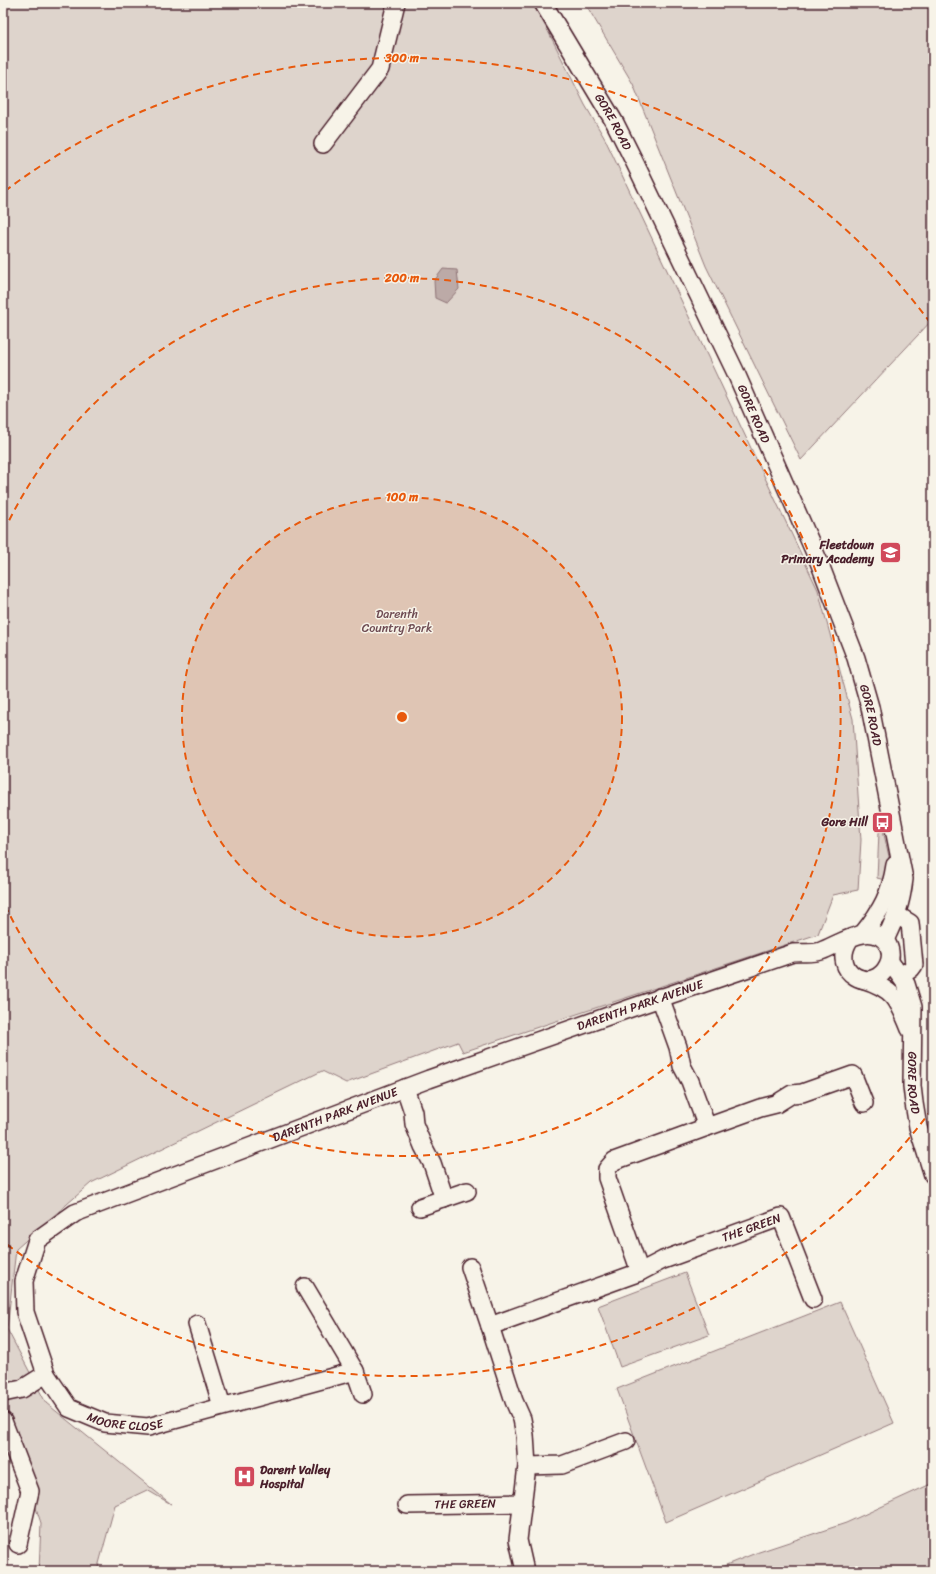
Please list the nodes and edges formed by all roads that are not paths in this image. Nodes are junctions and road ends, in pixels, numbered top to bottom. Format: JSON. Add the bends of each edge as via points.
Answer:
{"nodes":[{"id":1,"x":396,"y":3,"type":"edge"},
{"id":2,"x":543,"y":3,"type":"edge"},
{"id":3,"x":323,"y":144,"type":"dead end"},
{"id":4,"x":898,"y":851,"type":"junction"},
{"id":5,"x":897,"y":915,"type":"junction"},
{"id":6,"x":864,"y":932,"type":"junction"},
{"id":7,"x":849,"y":940,"type":"junction"},
{"id":8,"x":885,"y":940,"type":"junction"},
{"id":9,"x":819,"y":952,"type":"junction"},
{"id":10,"x":890,"y":962,"type":"junction"},
{"id":11,"x":844,"y":964,"type":"junction"},
{"id":12,"x":902,"y":975,"type":"junction"},
{"id":13,"x":862,"y":979,"type":"junction"},
{"id":14,"x":660,"y":998,"type":"junction"},
{"id":15,"x":912,"y":1035,"type":"junction"},
{"id":16,"x":405,"y":1088,"type":"junction"},
{"id":17,"x":864,"y":1103,"type":"dead end"},
{"id":18,"x":707,"y":1127,"type":"junction"},
{"id":19,"x":933,"y":1175,"type":"edge"},
{"id":20,"x":467,"y":1191,"type":"dead end"},
{"id":21,"x":444,"y":1199,"type":"junction"},
{"id":22,"x":420,"y":1207,"type":"dead end"},
{"id":23,"x":470,"y":1267,"type":"dead end"},
{"id":24,"x":640,"y":1272,"type":"junction"},
{"id":25,"x":305,"y":1287,"type":"dead end"},
{"id":26,"x":813,"y":1299,"type":"dead end"},
{"id":27,"x":197,"y":1324,"type":"dead end"},
{"id":28,"x":490,"y":1326,"type":"junction"},
{"id":29,"x":355,"y":1371,"type":"junction"},
{"id":30,"x":46,"y":1374,"type":"junction"},
{"id":31,"x":3,"y":1394,"type":"edge"},
{"id":32,"x":363,"y":1394,"type":"dead end"},
{"id":33,"x":222,"y":1406,"type":"junction"},
{"id":34,"x":3,"y":1421,"type":"edge"},
{"id":35,"x":626,"y":1441,"type":"dead end"},
{"id":36,"x":527,"y":1466,"type":"junction"},
{"id":37,"x":523,"y":1503,"type":"junction"},
{"id":38,"x":407,"y":1505,"type":"dead end"},
{"id":39,"x":18,"y":1544,"type":"dead end"},
{"id":40,"x":525,"y":1571,"type":"edge"}],
"edges":[{"from":1,"to":3,"type":"street","via":[[380,69]]},
{"from":2,"to":4,"type":"street","name":"GORE ROAD","via":[[633,159],[734,371],[819,562],[856,658],[870,707]]},
{"from":4,"to":5,"type":"street","name":"GORE ROAD","via":[[904,878]]},
{"from":4,"to":6,"type":"street","name":"GORE ROAD","via":[[888,896],[879,914]]},
{"from":5,"to":8,"type":"street","name":"GORE ROAD"},
{"from":5,"to":12,"type":"street","via":[[910,923],[912,941],[913,966]]},
{"from":6,"to":7,"type":"street"},
{"from":6,"to":8,"type":"street","via":[[877,934]]},
{"from":7,"to":9,"type":"street","name":"DARENTH PARK AVENUE"},
{"from":7,"to":11,"type":"street","via":[[844,947]]},
{"from":8,"to":10,"type":"street","via":[[889,946]]},
{"from":9,"to":11,"type":"street","name":"DARENTH PARK AVENUE"},
{"from":9,"to":14,"type":"street","name":"DARENTH PARK AVENUE","via":[[793,953]]},
{"from":10,"to":12,"type":"street","name":"GORE ROAD"},
{"from":10,"to":13,"type":"street","via":[[879,976]]},
{"from":11,"to":13,"type":"street","via":[[853,975]]},
{"from":12,"to":15,"type":"street","name":"GORE ROAD","via":[[914,1007]]},
{"from":13,"to":15,"type":"street","name":"GORE ROAD","via":[[881,985],[891,993],[903,1011]]},
{"from":14,"to":16,"type":"street","name":"DARENTH PARK AVENUE"},
{"from":14,"to":18,"type":"street","via":[[682,1066]]},
{"from":15,"to":19,"type":"street","name":"GORE ROAD","via":[[914,1104]]},
{"from":16,"to":21,"type":"street","via":[[414,1124],[432,1163]]},
{"from":16,"to":30,"type":"street","name":"DARENTH PARK AVENUE","via":[[75,1213],[37,1240],[24,1281],[25,1312]]},
{"from":17,"to":18,"type":"street","via":[[853,1075],[802,1093],[792,1094],[776,1104],[760,1103]]},
{"from":18,"to":24,"type":"street","via":[[604,1166]]},
{"from":20,"to":21,"type":"street"},
{"from":21,"to":22,"type":"street"},
{"from":23,"to":28,"type":"street"},
{"from":24,"to":26,"type":"street","name":"THE GREEN","via":[[663,1260],[781,1217]]},
{"from":24,"to":28,"type":"street","name":"THE GREEN"},
{"from":25,"to":29,"type":"street"},
{"from":27,"to":33,"type":"street"},
{"from":28,"to":36,"type":"street","via":[[515,1406],[522,1419]]},
{"from":29,"to":32,"type":"street"},
{"from":29,"to":33,"type":"street","name":"MOORE CLOSE"},
{"from":30,"to":31,"type":"street","via":[[22,1389]]},
{"from":30,"to":33,"type":"street","name":"MOORE CLOSE","via":[[69,1408],[104,1423],[148,1427]]},
{"from":34,"to":39,"type":"street","via":[[30,1491]]},
{"from":35,"to":36,"type":"street","via":[[562,1465]]},
{"from":36,"to":37,"type":"street"},
{"from":37,"to":38,"type":"street","name":"THE GREEN"},
{"from":37,"to":40,"type":"street","via":[[518,1540]]}]}
